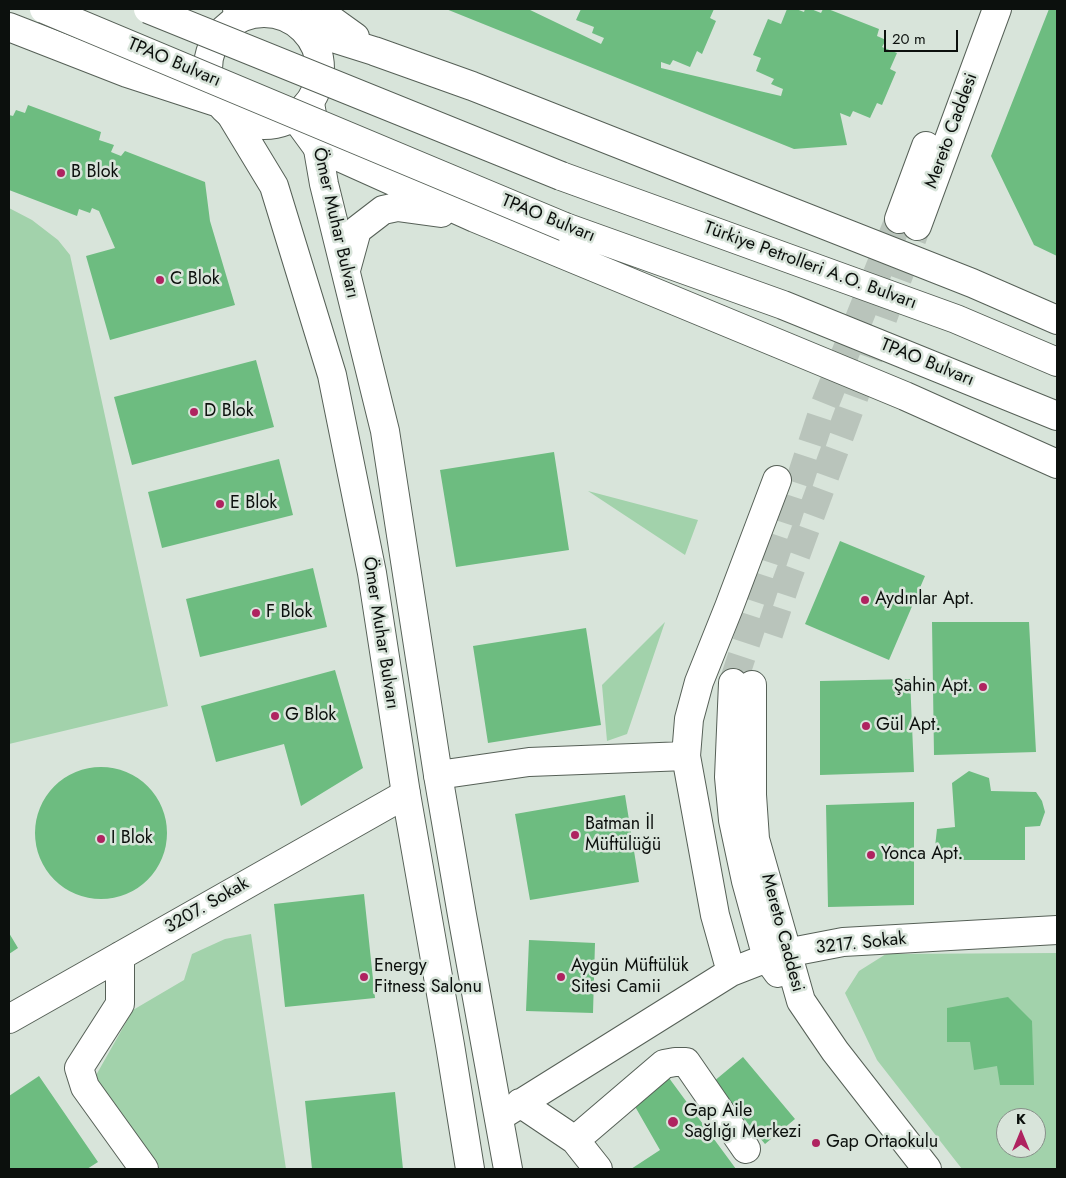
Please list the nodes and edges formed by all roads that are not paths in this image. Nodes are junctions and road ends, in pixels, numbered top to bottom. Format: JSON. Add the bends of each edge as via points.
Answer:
{"nodes":[{"id":1,"x":44,"y":9,"type":"edge"},
{"id":2,"x":148,"y":9,"type":"edge"},
{"id":3,"x":977,"y":9,"type":"edge"},
{"id":4,"x":997,"y":9,"type":"edge"},
{"id":5,"x":236,"y":11,"type":"edge"},
{"id":6,"x":299,"y":16,"type":"edge"},
{"id":7,"x":9,"y":27,"type":"edge"},
{"id":8,"x":225,"y":109,"type":"junction"},
{"id":9,"x":302,"y":110,"type":"junction"},
{"id":10,"x":317,"y":147,"type":"junction"},
{"id":11,"x":476,"y":218,"type":"junction"},
{"id":12,"x":346,"y":270,"type":"junction"},
{"id":13,"x":1057,"y":320,"type":"edge"},
{"id":14,"x":1057,"y":362,"type":"edge"},
{"id":15,"x":1057,"y":416,"type":"edge"},
{"id":16,"x":1057,"y":464,"type":"edge"},
{"id":17,"x":777,"y":480,"type":"dead end"},
{"id":18,"x":743,"y":684,"type":"tunnel mouth"},
{"id":19,"x":686,"y":756,"type":"junction"},
{"id":20,"x":438,"y":775,"type":"junction"},
{"id":21,"x":406,"y":794,"type":"junction"},
{"id":22,"x":1057,"y":930,"type":"edge"},
{"id":23,"x":776,"y":955,"type":"junction"},
{"id":24,"x":120,"y":956,"type":"junction"},
{"id":25,"x":732,"y":972,"type":"junction"},
{"id":26,"x":9,"y":1019,"type":"edge"},
{"id":27,"x":509,"y":1110,"type":"junction"},
{"id":28,"x":575,"y":1140,"type":"junction"},
{"id":29,"x":746,"y":1149,"type":"dead end"},
{"id":30,"x":144,"y":1169,"type":"edge"},
{"id":31,"x":470,"y":1169,"type":"edge"},
{"id":32,"x":508,"y":1169,"type":"edge"},
{"id":33,"x":598,"y":1169,"type":"edge"},
{"id":34,"x":926,"y":1169,"type":"edge"}],
"edges":[{"from":1,"to":15,"type":"main road","name":"TPAO Bulvarı","bridge":true,"via":[[565,227],[782,305]]},
{"from":2,"to":14,"type":"main road","name":"Türkiye Petrolleri A.O. Bulvarı","bridge":true,"via":[[561,176],[956,319]]},
{"from":3,"to":4,"type":"main road","name":"Mereto Caddesi","via":[[908,223]]},
{"from":5,"to":6,"type":"main road"},
{"from":5,"to":8,"type":"main road","via":[[234,21],[220,33],[211,50],[207,68],[210,87]]},
{"from":6,"to":9,"type":"main road","via":[[316,46],[321,65],[318,85]]},
{"from":6,"to":13,"type":"main road","via":[[374,51],[795,212]]},
{"from":7,"to":8,"type":"main road","name":"TPAO Bulvarı"},
{"from":8,"to":9,"type":"main road","via":[[247,123],[264,126],[281,123]]},
{"from":8,"to":21,"type":"main road","name":"Ömer Muhar Bulvarı","via":[[274,186],[332,375],[372,573]]},
{"from":9,"to":10,"type":"main road","name":"Ömer Muhar Bulvarı"},
{"from":10,"to":11,"type":"main road","name":"TPAO Bulvarı"},
{"from":10,"to":12,"type":"main road","name":"Ömer Muhar Bulvarı"},
{"from":11,"to":12,"type":"main road","via":[[397,207],[383,210],[357,230]]},
{"from":11,"to":16,"type":"main road","name":"TPAO Bulvarı","via":[[896,392]]},
{"from":12,"to":20,"type":"main road","name":"Ömer Muhar Bulvarı","via":[[385,431]]},
{"from":17,"to":19,"type":"main road","via":[[699,682]]},
{"from":18,"to":23,"type":"main road","via":[[730,777],[733,820],[746,881]]},
{"from":19,"to":20,"type":"main road","via":[[530,762]]},
{"from":19,"to":25,"type":"main road","via":[[714,916]]},
{"from":20,"to":27,"type":"main road","name":"Ömer Muhar Bulvarı","via":[[462,915]]},
{"from":21,"to":24,"type":"main road","name":"3207. Sokak"},
{"from":21,"to":31,"type":"main road","name":"Ömer Muhar Bulvarı"},
{"from":22,"to":23,"type":"main road","name":"3217. Sokak","via":[[843,942]]},
{"from":23,"to":25,"type":"main road","name":"3217. Sokak"},
{"from":23,"to":34,"type":"main road","name":"Mereto Caddesi","via":[[801,1001],[835,1051]]},
{"from":24,"to":26,"type":"main road","name":"3207. Sokak"},
{"from":24,"to":30,"type":"main road","via":[[120,1004],[79,1068],[85,1087]]},
{"from":25,"to":27,"type":"main road","name":"3217. Sokak"},
{"from":27,"to":28,"type":"main road"},
{"from":27,"to":32,"type":"main road","name":"Ömer Muhar Bulvarı"},
{"from":28,"to":29,"type":"main road","via":[[664,1064],[686,1062]]},
{"from":28,"to":33,"type":"main road"}]}
